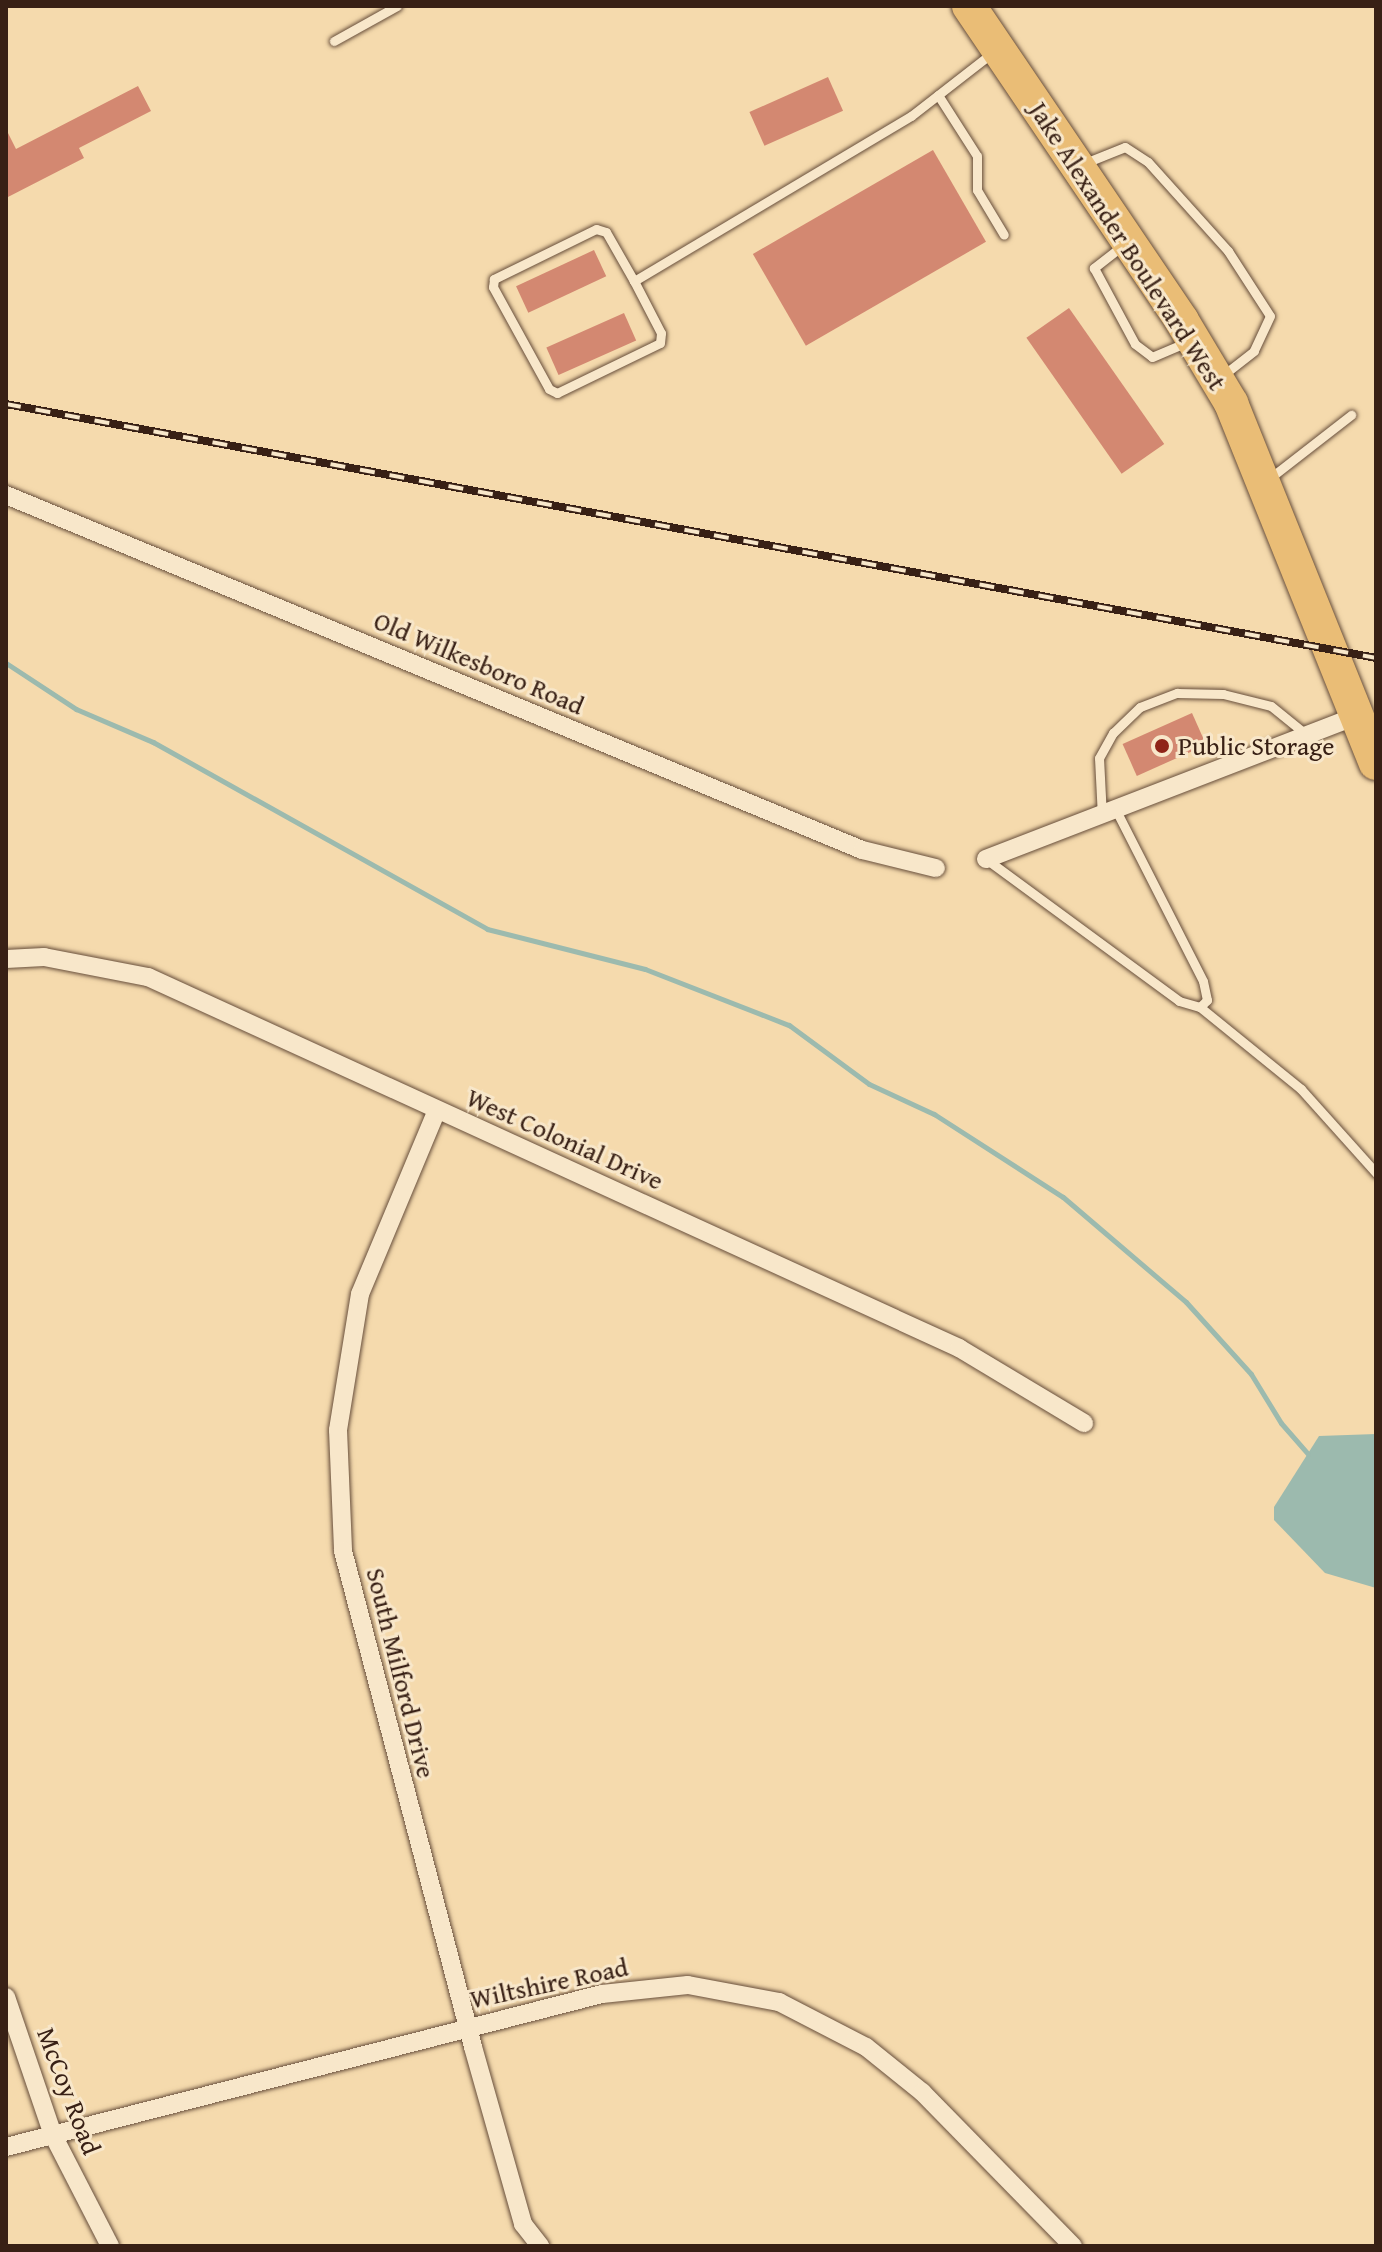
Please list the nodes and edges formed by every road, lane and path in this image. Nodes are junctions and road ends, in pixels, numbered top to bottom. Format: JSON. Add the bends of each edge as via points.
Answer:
{"nodes":[{"id":1,"x":397,"y":6,"type":"edge"},
{"id":2,"x":969,"y":6,"type":"edge"},
{"id":3,"x":334,"y":41,"type":"dead end"},
{"id":4,"x":998,"y":48,"type":"junction"},
{"id":5,"x":938,"y":95,"type":"junction"},
{"id":6,"x":1079,"y":166,"type":"junction"},
{"id":7,"x":1004,"y":235,"type":"dead end"},
{"id":8,"x":1129,"y":241,"type":"junction"},
{"id":9,"x":634,"y":281,"type":"junction"},
{"id":10,"x":1193,"y":339,"type":"junction"},
{"id":11,"x":1217,"y":380,"type":"junction"},
{"id":12,"x":1351,"y":415,"type":"dead end"},
{"id":13,"x":1265,"y":482,"type":"junction"},
{"id":14,"x":6,"y":495,"type":"edge"},
{"id":15,"x":1357,"y":716,"type":"junction"},
{"id":16,"x":1308,"y":736,"type":"junction"},
{"id":17,"x":1376,"y":763,"type":"edge"},
{"id":18,"x":1110,"y":815,"type":"junction"},
{"id":19,"x":986,"y":859,"type":"joint"},
{"id":20,"x":936,"y":868,"type":"dead end"},
{"id":21,"x":6,"y":959,"type":"edge"},
{"id":22,"x":1200,"y":1007,"type":"junction"},
{"id":23,"x":437,"y":1110,"type":"junction"},
{"id":24,"x":1376,"y":1173,"type":"edge"},
{"id":25,"x":1084,"y":1423,"type":"dead end"},
{"id":26,"x":6,"y":1997,"type":"edge"},
{"id":27,"x":467,"y":2026,"type":"junction"},
{"id":28,"x":53,"y":2135,"type":"junction"},
{"id":29,"x":6,"y":2147,"type":"edge"},
{"id":30,"x":110,"y":2246,"type":"edge"},
{"id":31,"x":540,"y":2246,"type":"edge"},
{"id":32,"x":1073,"y":2246,"type":"edge"}],
"edges":[{"from":1,"to":3,"type":"lane"},
{"from":2,"to":4,"type":"highway","name":"Jake Alexander Boulevard West"},
{"from":4,"to":5,"type":"lane"},
{"from":4,"to":6,"type":"highway","name":"Jake Alexander Boulevard West"},
{"from":5,"to":7,"type":"lane","via":[[977,156],[977,190]]},
{"from":5,"to":9,"type":"lane"},
{"from":6,"to":8,"type":"highway","name":"Jake Alexander Boulevard West"},
{"from":6,"to":11,"type":"lane","via":[[1125,147],[1148,162],[1237,264],[1270,316],[1254,351]]},
{"from":8,"to":10,"type":"highway","name":"Jake Alexander Boulevard West"},
{"from":8,"to":10,"type":"lane","via":[[1094,268],[1135,344],[1152,357]]},
{"from":9,"to":9,"type":"lane","via":[[661,333],[660,343],[557,393],[549,389],[493,287],[494,279],[596,229],[606,232]]},
{"from":10,"to":11,"type":"highway","name":"Jake Alexander Boulevard West"},
{"from":11,"to":13,"type":"highway","name":"Jake Alexander Boulevard West"},
{"from":12,"to":13,"type":"lane"},
{"from":13,"to":15,"type":"highway","name":"Jake Alexander Boulevard West"},
{"from":14,"to":20,"type":"street","name":"Old Wilkesboro Road","via":[[862,850]]},
{"from":15,"to":16,"type":"street"},
{"from":15,"to":17,"type":"highway","name":"Jake Alexander Boulevard West"},
{"from":16,"to":18,"type":"street"},
{"from":16,"to":18,"type":"lane","via":[[1271,706],[1223,694],[1177,693],[1140,707],[1113,733],[1099,758]]},
{"from":18,"to":19,"type":"street"},
{"from":18,"to":22,"type":"lane","via":[[1203,981],[1207,1000]]},
{"from":19,"to":22,"type":"lane","via":[[1179,1001]]},
{"from":21,"to":23,"type":"street","name":"West Colonial Drive","via":[[44,957],[148,977]]},
{"from":22,"to":24,"type":"lane","via":[[1301,1089]]},
{"from":23,"to":25,"type":"street","name":"West Colonial Drive","via":[[959,1348]]},
{"from":23,"to":27,"type":"street","name":"South Milford Drive","via":[[360,1294],[344,1376],[339,1494],[343,1551]]},
{"from":26,"to":28,"type":"street","name":"McCoy Road"},
{"from":27,"to":28,"type":"street","name":"Wiltshire Road"},
{"from":27,"to":31,"type":"street","name":"South Milford Drive","via":[[523,2224]]},
{"from":27,"to":32,"type":"street","name":"Wiltshire Road","via":[[602,1994],[688,1985],[779,2002],[866,2047],[922,2092]]},
{"from":28,"to":29,"type":"street","name":"Wiltshire Road"},
{"from":28,"to":30,"type":"street","name":"McCoy Road"}]}
